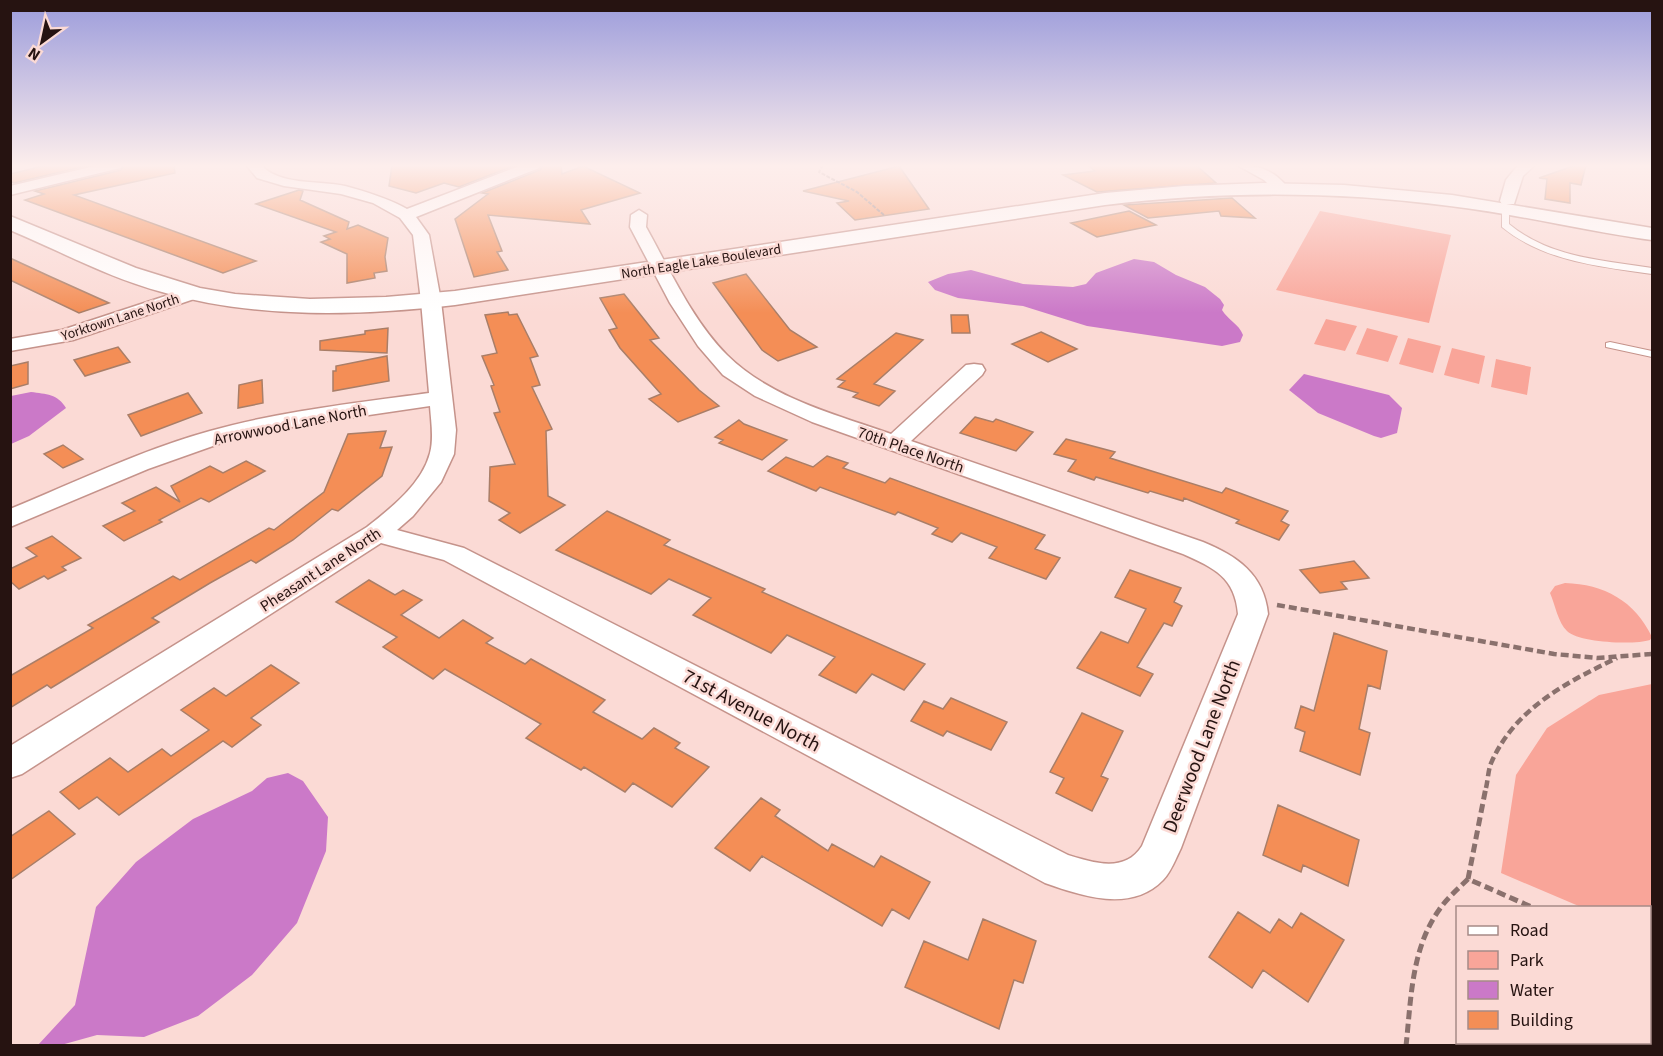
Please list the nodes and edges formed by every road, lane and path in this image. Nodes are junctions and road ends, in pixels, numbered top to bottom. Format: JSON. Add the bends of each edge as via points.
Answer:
{"nodes":[{"id":1,"x":406,"y":214,"type":"edge"},
{"id":2,"x":884,"y":214,"type":"edge"},
{"id":3,"x":1004,"y":214,"type":"edge"},
{"id":4,"x":1506,"y":214,"type":"edge"},
{"id":5,"x":1554,"y":214,"type":"edge"},
{"id":6,"x":639,"y":215,"type":"dead end"},
{"id":7,"x":10,"y":222,"type":"edge"},
{"id":8,"x":902,"y":229,"type":"junction"},
{"id":9,"x":1653,"y":234,"type":"edge"},
{"id":10,"x":660,"y":268,"type":"junction"},
{"id":11,"x":1653,"y":271,"type":"edge"},
{"id":12,"x":193,"y":293,"type":"junction"},
{"id":13,"x":431,"y":301,"type":"junction"},
{"id":14,"x":10,"y":345,"type":"edge"},
{"id":15,"x":1610,"y":345,"type":"dead end"},
{"id":16,"x":1653,"y":354,"type":"edge"},
{"id":17,"x":974,"y":370,"type":"dead end"},
{"id":18,"x":440,"y":398,"type":"junction"},
{"id":19,"x":895,"y":443,"type":"junction"},
{"id":20,"x":10,"y":519,"type":"edge"},
{"id":21,"x":377,"y":533,"type":"junction"},
{"id":22,"x":1253,"y":598,"type":"junction"},
{"id":23,"x":1653,"y":654,"type":"edge"},
{"id":24,"x":1621,"y":657,"type":"junction"},
{"id":25,"x":10,"y":764,"type":"edge"},
{"id":26,"x":1468,"y":879,"type":"junction"},
{"id":27,"x":1128,"y":881,"type":"joint"},
{"id":28,"x":1529,"y":906,"type":"edge"},
{"id":29,"x":1406,"y":1046,"type":"edge"}],
"edges":[{"from":1,"to":13,"type":"street","name":"Pheasant Lane North","via":[[421,236]]},
{"from":2,"to":8,"type":"path"},
{"from":3,"to":8,"type":"street","name":"North Eagle Lake Boulevard"},
{"from":4,"to":11,"type":"lane","via":[[1505,225],[1515,236],[1543,249]]},
{"from":5,"to":9,"type":"street","name":"North Eagle Lake Boulevard"},
{"from":6,"to":10,"type":"street","name":"70th Place North","via":[[638,227]]},
{"from":7,"to":12,"type":"street","name":"North Eagle Lake Boulevard","via":[[136,276]]},
{"from":8,"to":10,"type":"street","name":"North Eagle Lake Boulevard"},
{"from":10,"to":13,"type":"street","name":"North Eagle Lake Boulevard"},
{"from":10,"to":19,"type":"street","name":"70th Place North","via":[[700,333],[730,369],[785,403]]},
{"from":12,"to":13,"type":"street","name":"North Eagle Lake Boulevard","via":[[311,305]]},
{"from":12,"to":14,"type":"street","name":"Yorktown Lane North","via":[[66,336]]},
{"from":13,"to":18,"type":"street","name":"Pheasant Lane North"},
{"from":15,"to":16,"type":"lane"},
{"from":17,"to":19,"type":"street"},
{"from":18,"to":20,"type":"street","name":"Arrowwood Lane North","via":[[219,436],[117,472]]},
{"from":18,"to":21,"type":"street","name":"Pheasant Lane North","via":[[442,454],[428,482]]},
{"from":19,"to":22,"type":"street","name":"70th Place North","via":[[1215,556],[1245,582]]},
{"from":21,"to":25,"type":"street","name":"Pheasant Lane North"},
{"from":21,"to":27,"type":"street","name":"71st Avenue North","via":[[454,554],[1059,870],[1096,882]]},
{"from":22,"to":24,"type":"path","via":[[1554,654]]},
{"from":22,"to":27,"type":"street","name":"Deerwood Lane North","via":[[1252,614],[1162,848],[1150,867]]},
{"from":23,"to":24,"type":"path"},
{"from":24,"to":26,"type":"path","via":[[1545,697],[1505,738],[1491,763]]},
{"from":26,"to":28,"type":"path"},
{"from":26,"to":29,"type":"path","via":[[1437,912],[1423,937],[1416,959]]}]}
